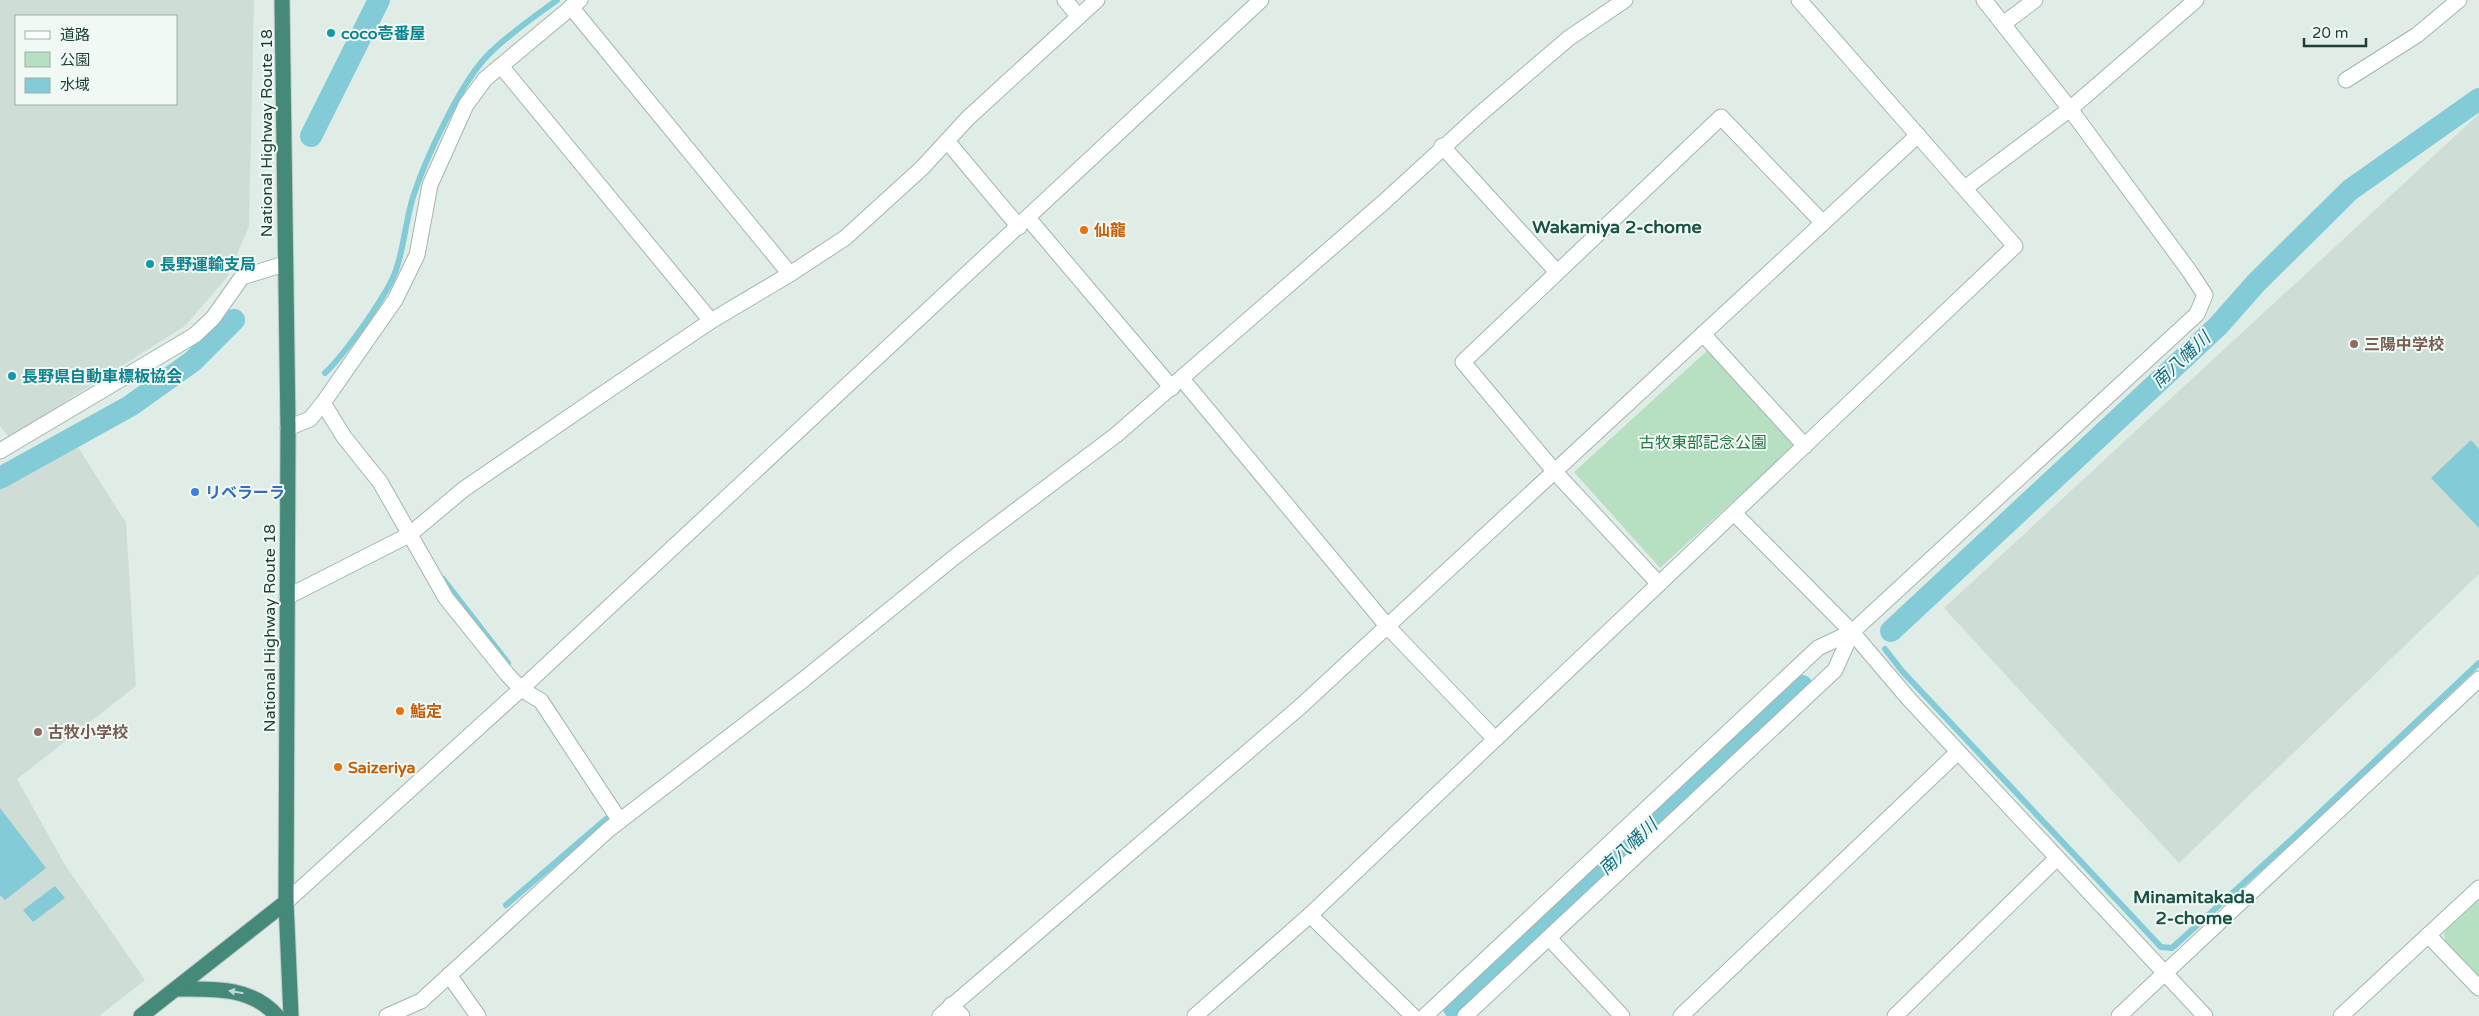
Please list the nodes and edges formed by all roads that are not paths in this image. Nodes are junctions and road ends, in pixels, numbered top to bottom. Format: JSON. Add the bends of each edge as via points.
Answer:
{"nodes":[{"id":1,"x":282,"y":0,"type":"edge"},
{"id":2,"x":1065,"y":0,"type":"edge"},
{"id":3,"x":1097,"y":0,"type":"edge"},
{"id":4,"x":1261,"y":0,"type":"edge"},
{"id":5,"x":1625,"y":0,"type":"edge"},
{"id":6,"x":1799,"y":0,"type":"edge"},
{"id":7,"x":1984,"y":0,"type":"edge"},
{"id":8,"x":2035,"y":0,"type":"edge"},
{"id":9,"x":2196,"y":0,"type":"edge"},
{"id":10,"x":2459,"y":0,"type":"edge"},
{"id":11,"x":576,"y":3,"type":"edge"},
{"id":12,"x":1078,"y":16,"type":"junction"},
{"id":13,"x":2002,"y":24,"type":"junction"},
{"id":14,"x":501,"y":66,"type":"junction"},
{"id":15,"x":2346,"y":80,"type":"dead end"},
{"id":16,"x":2070,"y":109,"type":"junction"},
{"id":17,"x":1918,"y":135,"type":"junction"},
{"id":18,"x":947,"y":141,"type":"junction"},
{"id":19,"x":1442,"y":146,"type":"junction"},
{"id":20,"x":1965,"y":188,"type":"junction"},
{"id":21,"x":1024,"y":223,"type":"junction"},
{"id":22,"x":1823,"y":223,"type":"junction"},
{"id":23,"x":284,"y":264,"type":"junction"},
{"id":24,"x":1557,"y":272,"type":"junction"},
{"id":25,"x":790,"y":274,"type":"junction"},
{"id":26,"x":711,"y":321,"type":"junction"},
{"id":27,"x":1703,"y":334,"type":"junction"},
{"id":28,"x":1177,"y":384,"type":"junction"},
{"id":29,"x":323,"y":403,"type":"junction"},
{"id":30,"x":288,"y":428,"type":"junction"},
{"id":31,"x":1805,"y":446,"type":"junction"},
{"id":32,"x":0,"y":451,"type":"edge"},
{"id":33,"x":1555,"y":472,"type":"junction"},
{"id":34,"x":1734,"y":513,"type":"junction"},
{"id":35,"x":409,"y":535,"type":"junction"},
{"id":36,"x":1659,"y":584,"type":"junction"},
{"id":37,"x":287,"y":597,"type":"junction"},
{"id":38,"x":1388,"y":627,"type":"junction"},
{"id":39,"x":1852,"y":632,"type":"junction"},
{"id":40,"x":2479,"y":678,"type":"edge"},
{"id":41,"x":521,"y":689,"type":"junction"},
{"id":42,"x":1494,"y":738,"type":"junction"},
{"id":43,"x":1958,"y":752,"type":"junction"},
{"id":44,"x":620,"y":821,"type":"junction"},
{"id":45,"x":2056,"y":859,"type":"junction"},
{"id":46,"x":2479,"y":888,"type":"edge"},
{"id":47,"x":286,"y":902,"type":"junction"},
{"id":48,"x":1310,"y":914,"type":"junction"},
{"id":49,"x":2428,"y":935,"type":"junction"},
{"id":50,"x":1549,"y":938,"type":"junction"},
{"id":51,"x":2164,"y":973,"type":"junction"},
{"id":52,"x":450,"y":975,"type":"junction"},
{"id":53,"x":2479,"y":988,"type":"edge"},
{"id":54,"x":176,"y":989,"type":"junction"},
{"id":55,"x":951,"y":1005,"type":"junction"},
{"id":56,"x":141,"y":1016,"type":"edge"},
{"id":57,"x":277,"y":1016,"type":"edge"},
{"id":58,"x":291,"y":1016,"type":"edge"},
{"id":59,"x":387,"y":1016,"type":"edge"},
{"id":60,"x":478,"y":1016,"type":"edge"},
{"id":61,"x":940,"y":1016,"type":"edge"},
{"id":62,"x":962,"y":1016,"type":"edge"},
{"id":63,"x":1195,"y":1016,"type":"edge"},
{"id":64,"x":1413,"y":1016,"type":"edge"},
{"id":65,"x":1424,"y":1016,"type":"edge"},
{"id":66,"x":1465,"y":1016,"type":"edge"},
{"id":67,"x":1622,"y":1016,"type":"edge"},
{"id":68,"x":1682,"y":1016,"type":"edge"},
{"id":69,"x":1895,"y":1016,"type":"edge"},
{"id":70,"x":2118,"y":1016,"type":"edge"},
{"id":71,"x":2205,"y":1016,"type":"edge"},
{"id":72,"x":2341,"y":1016,"type":"edge"}],
"edges":[{"from":1,"to":23,"type":"highway","name":"National Highway Route 18"},
{"from":2,"to":12,"type":"street"},
{"from":3,"to":12,"type":"street"},
{"from":4,"to":21,"type":"street"},
{"from":5,"to":19,"type":"street","via":[[1569,38]]},
{"from":6,"to":17,"type":"street"},
{"from":7,"to":13,"type":"street"},
{"from":8,"to":13,"type":"street"},
{"from":9,"to":16,"type":"street"},
{"from":10,"to":15,"type":"street","via":[[2417,35]]},
{"from":11,"to":14,"type":"street"},
{"from":11,"to":25,"type":"street"},
{"from":12,"to":18,"type":"street"},
{"from":13,"to":16,"type":"street"},
{"from":14,"to":26,"type":"street"},
{"from":14,"to":29,"type":"street","via":[[485,79],[466,105],[430,185],[417,255],[395,300]]},
{"from":16,"to":20,"type":"street"},
{"from":16,"to":39,"type":"street","via":[[2205,295],[2197,314]]},
{"from":17,"to":20,"type":"street"},
{"from":17,"to":22,"type":"street"},
{"from":18,"to":21,"type":"street"},
{"from":18,"to":25,"type":"street","via":[[845,238]]},
{"from":19,"to":24,"type":"street"},
{"from":19,"to":28,"type":"street","via":[[1385,201]]},
{"from":20,"to":31,"type":"street","via":[[2015,246]]},
{"from":21,"to":28,"type":"street"},
{"from":21,"to":41,"type":"street"},
{"from":22,"to":24,"type":"street","via":[[1721,117]]},
{"from":22,"to":27,"type":"street"},
{"from":23,"to":30,"type":"highway","name":"National Highway Route 18"},
{"from":23,"to":32,"type":"street","via":[[242,277],[213,318],[196,335]]},
{"from":24,"to":33,"type":"street","via":[[1463,362]]},
{"from":25,"to":26,"type":"street"},
{"from":26,"to":35,"type":"street","via":[[464,490]]},
{"from":27,"to":31,"type":"street"},
{"from":27,"to":33,"type":"street"},
{"from":28,"to":38,"type":"street"},
{"from":28,"to":44,"type":"street"},
{"from":29,"to":30,"type":"street","via":[[310,419]]},
{"from":29,"to":35,"type":"street","via":[[380,482]]},
{"from":30,"to":37,"type":"highway","name":"National Highway Route 18"},
{"from":31,"to":34,"type":"street"},
{"from":33,"to":36,"type":"street"},
{"from":33,"to":38,"type":"street"},
{"from":34,"to":36,"type":"street"},
{"from":34,"to":39,"type":"street"},
{"from":35,"to":37,"type":"street"},
{"from":35,"to":41,"type":"street","via":[[446,598]]},
{"from":36,"to":42,"type":"street"},
{"from":37,"to":47,"type":"highway","name":"National Highway Route 18"},
{"from":38,"to":42,"type":"street"},
{"from":38,"to":55,"type":"street","via":[[1301,706]]},
{"from":39,"to":43,"type":"street"},
{"from":39,"to":50,"type":"street","via":[[1835,670]]},
{"from":39,"to":65,"type":"street","via":[[1818,648]]},
{"from":40,"to":51,"type":"street"},
{"from":41,"to":44,"type":"street","via":[[541,701]]},
{"from":41,"to":47,"type":"street"},
{"from":42,"to":48,"type":"street"},
{"from":43,"to":45,"type":"street"},
{"from":43,"to":68,"type":"street"},
{"from":44,"to":52,"type":"street"},
{"from":45,"to":51,"type":"street"},
{"from":45,"to":69,"type":"street"},
{"from":46,"to":49,"type":"street"},
{"from":47,"to":54,"type":"highway"},
{"from":47,"to":58,"type":"highway","name":"National Highway Route 18"},
{"from":48,"to":63,"type":"street"},
{"from":48,"to":64,"type":"street"},
{"from":49,"to":53,"type":"street"},
{"from":49,"to":72,"type":"street"},
{"from":50,"to":66,"type":"street"},
{"from":50,"to":67,"type":"street"},
{"from":51,"to":70,"type":"street"},
{"from":51,"to":71,"type":"street"},
{"from":52,"to":59,"type":"street","via":[[421,1001]]},
{"from":52,"to":60,"type":"street"},
{"from":54,"to":56,"type":"highway"},
{"from":57,"to":54,"type":"highway","one_way":true,"via":[[270,1008],[242,992]]},
{"from":55,"to":61,"type":"street"},
{"from":55,"to":62,"type":"street"}]}
